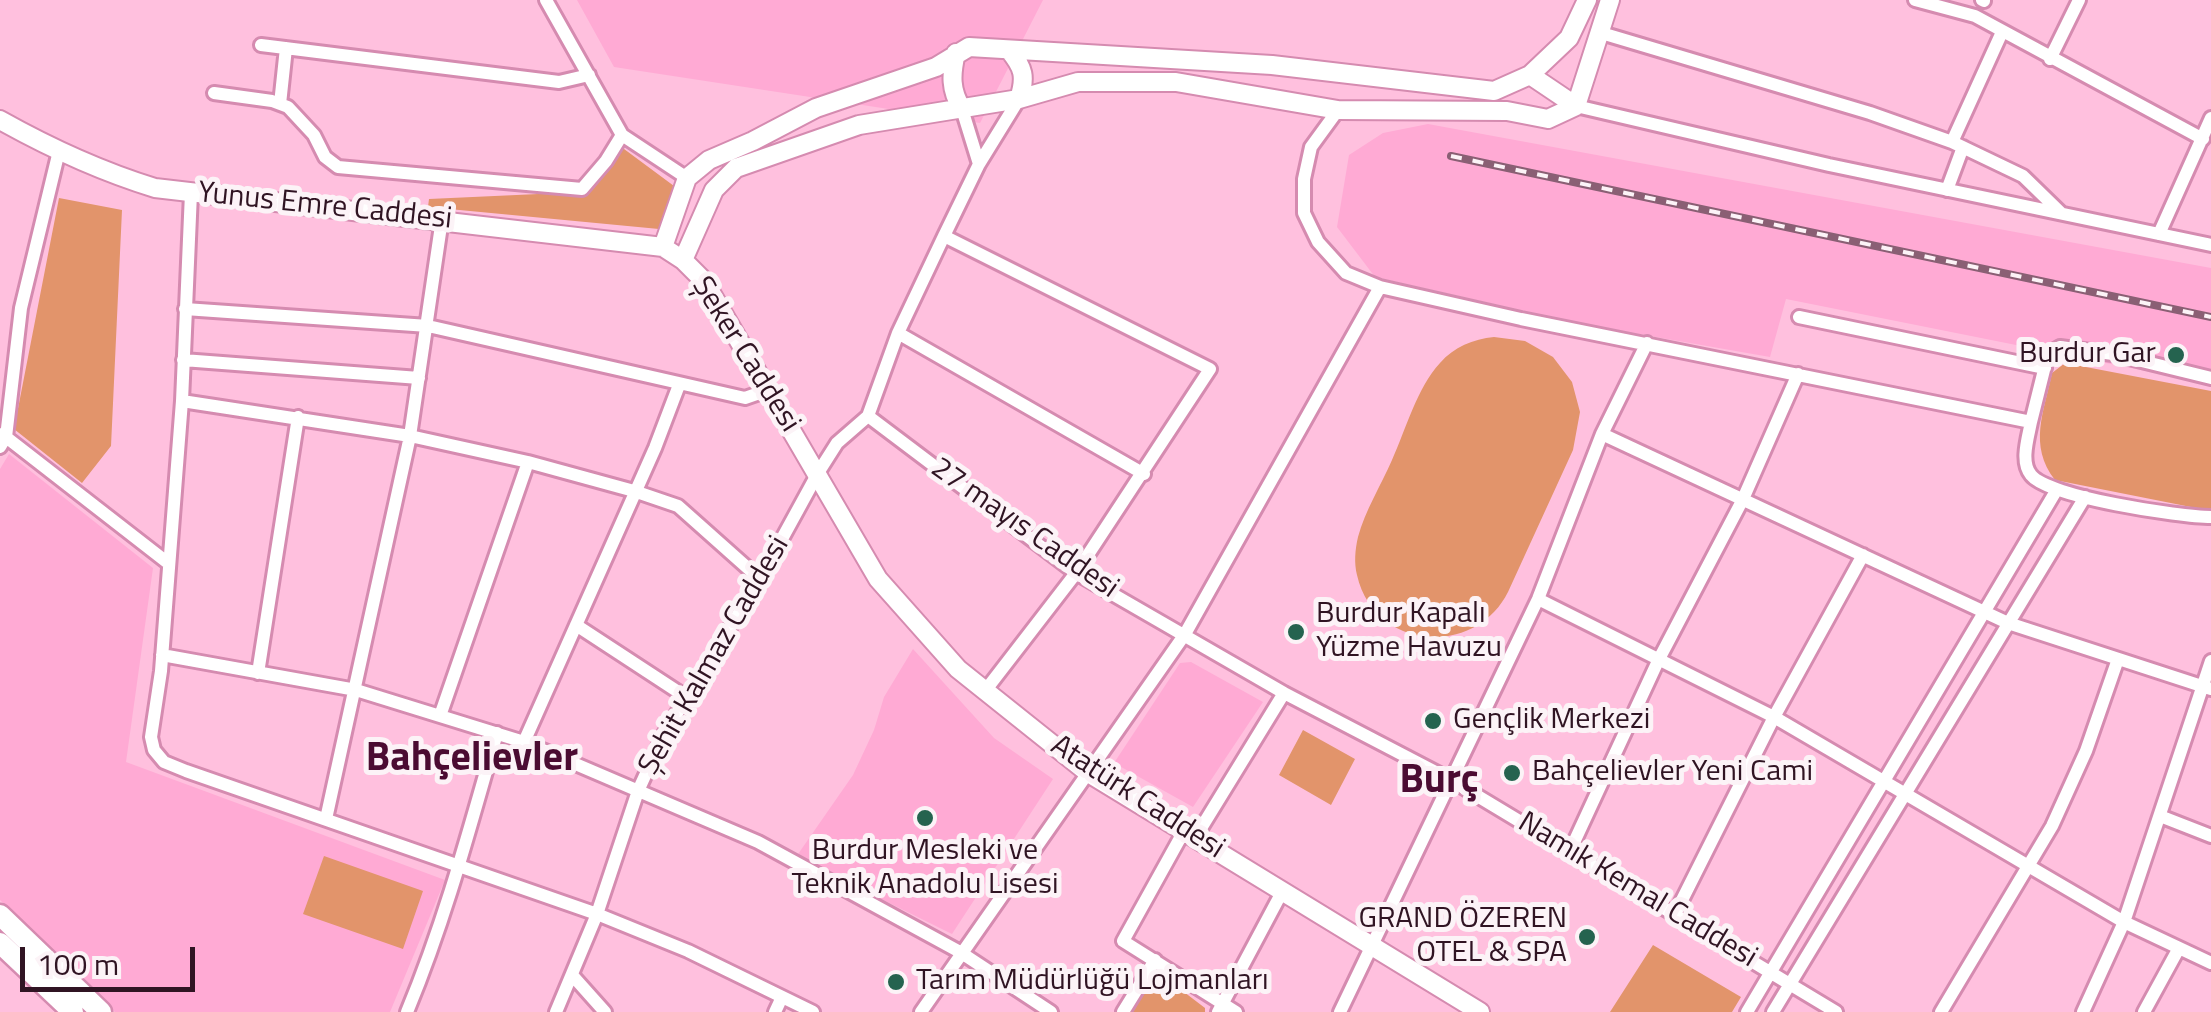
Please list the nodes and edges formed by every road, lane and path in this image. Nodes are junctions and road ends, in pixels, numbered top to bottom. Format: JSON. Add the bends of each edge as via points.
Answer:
{"nodes":[{"id":1,"x":546,"y":0,"type":"edge"},
{"id":2,"x":1587,"y":0,"type":"edge"},
{"id":3,"x":1610,"y":0,"type":"edge"},
{"id":4,"x":1916,"y":0,"type":"edge"},
{"id":5,"x":1984,"y":0,"type":"edge"},
{"id":6,"x":2079,"y":0,"type":"edge"},
{"id":7,"x":1976,"y":16,"type":"junction"},
{"id":8,"x":1598,"y":32,"type":"junction"},
{"id":9,"x":2002,"y":32,"type":"junction"},
{"id":10,"x":261,"y":45,"type":"dead end"},
{"id":11,"x":286,"y":48,"type":"junction"},
{"id":12,"x":1009,"y":50,"type":"junction"},
{"id":13,"x":956,"y":52,"type":"junction"},
{"id":14,"x":2050,"y":59,"type":"junction"},
{"id":15,"x":589,"y":75,"type":"junction"},
{"id":16,"x":1530,"y":76,"type":"junction"},
{"id":17,"x":214,"y":93,"type":"dead end"},
{"id":18,"x":1019,"y":100,"type":"junction"},
{"id":19,"x":280,"y":104,"type":"junction"},
{"id":20,"x":1576,"y":106,"type":"junction"},
{"id":21,"x":962,"y":108,"type":"junction"},
{"id":22,"x":1338,"y":110,"type":"junction"},
{"id":23,"x":2211,"y":118,"type":"edge"},
{"id":24,"x":0,"y":120,"type":"edge"},
{"id":25,"x":622,"y":135,"type":"junction"},
{"id":26,"x":2203,"y":138,"type":"junction"},
{"id":27,"x":1958,"y":145,"type":"junction"},
{"id":28,"x":59,"y":151,"type":"junction"},
{"id":29,"x":979,"y":164,"type":"junction"},
{"id":30,"x":687,"y":178,"type":"junction"},
{"id":31,"x":1947,"y":190,"type":"junction"},
{"id":32,"x":192,"y":193,"type":"junction"},
{"id":33,"x":2062,"y":214,"type":"junction"},
{"id":34,"x":442,"y":219,"type":"junction"},
{"id":35,"x":2159,"y":234,"type":"junction"},
{"id":36,"x":944,"y":236,"type":"junction"},
{"id":37,"x":2211,"y":245,"type":"edge"},
{"id":38,"x":663,"y":247,"type":"junction"},
{"id":39,"x":683,"y":260,"type":"junction"},
{"id":40,"x":1380,"y":288,"type":"junction"},
{"id":41,"x":185,"y":309,"type":"junction"},
{"id":42,"x":1799,"y":317,"type":"dead end"},
{"id":43,"x":428,"y":326,"type":"junction"},
{"id":44,"x":898,"y":333,"type":"junction"},
{"id":45,"x":1647,"y":343,"type":"junction"},
{"id":46,"x":183,"y":360,"type":"junction"},
{"id":47,"x":2045,"y":368,"type":"junction"},
{"id":48,"x":1798,"y":374,"type":"junction"},
{"id":49,"x":419,"y":378,"type":"junction"},
{"id":50,"x":2211,"y":378,"type":"edge"},
{"id":51,"x":679,"y":385,"type":"junction"},
{"id":52,"x":768,"y":390,"type":"junction"},
{"id":53,"x":182,"y":401,"type":"junction"},
{"id":54,"x":868,"y":416,"type":"junction"},
{"id":55,"x":298,"y":417,"type":"junction"},
{"id":56,"x":2031,"y":422,"type":"junction"},
{"id":57,"x":1602,"y":434,"type":"junction"},
{"id":58,"x":410,"y":436,"type":"junction"},
{"id":59,"x":2,"y":439,"type":"edge"},
{"id":60,"x":528,"y":462,"type":"junction"},
{"id":61,"x":818,"y":473,"type":"junction"},
{"id":62,"x":1144,"y":474,"type":"junction"},
{"id":63,"x":634,"y":491,"type":"junction"},
{"id":64,"x":2056,"y":491,"type":"junction"},
{"id":65,"x":2085,"y":497,"type":"junction"},
{"id":66,"x":1742,"y":499,"type":"junction"},
{"id":67,"x":2211,"y":517,"type":"edge"},
{"id":68,"x":1863,"y":556,"type":"junction"},
{"id":69,"x":168,"y":562,"type":"junction"},
{"id":70,"x":1076,"y":573,"type":"junction"},
{"id":71,"x":760,"y":579,"type":"junction"},
{"id":72,"x":1538,"y":599,"type":"junction"},
{"id":73,"x":1984,"y":612,"type":"junction"},
{"id":74,"x":2008,"y":623,"type":"junction"},
{"id":75,"x":576,"y":624,"type":"junction"},
{"id":76,"x":1186,"y":634,"type":"junction"},
{"id":77,"x":162,"y":654,"type":"junction"},
{"id":78,"x":2118,"y":659,"type":"junction"},
{"id":79,"x":1658,"y":661,"type":"junction"},
{"id":80,"x":2211,"y":661,"type":"edge"},
{"id":81,"x":258,"y":672,"type":"junction"},
{"id":82,"x":2207,"y":688,"type":"edge"},
{"id":83,"x":356,"y":690,"type":"junction"},
{"id":84,"x":985,"y":691,"type":"junction"},
{"id":85,"x":1284,"y":693,"type":"junction"},
{"id":86,"x":686,"y":698,"type":"junction"},
{"id":87,"x":441,"y":713,"type":"junction"},
{"id":88,"x":1774,"y":717,"type":"junction"},
{"id":89,"x":497,"y":732,"type":"junction"},
{"id":90,"x":524,"y":742,"type":"junction"},
{"id":91,"x":1087,"y":772,"type":"junction"},
{"id":92,"x":1451,"y":780,"type":"junction"},
{"id":93,"x":1885,"y":780,"type":"junction"},
{"id":94,"x":638,"y":791,"type":"junction"},
{"id":95,"x":1906,"y":792,"type":"junction"},
{"id":96,"x":2160,"y":816,"type":"junction"},
{"id":97,"x":326,"y":820,"type":"junction"},
{"id":98,"x":1189,"y":835,"type":"junction"},
{"id":99,"x":2211,"y":836,"type":"edge"},
{"id":100,"x":1570,"y":851,"type":"junction"},
{"id":101,"x":460,"y":867,"type":"junction"},
{"id":102,"x":2028,"y":868,"type":"junction"},
{"id":103,"x":1282,"y":892,"type":"junction"},
{"id":104,"x":598,"y":914,"type":"junction"},
{"id":105,"x":1675,"y":914,"type":"junction"},
{"id":106,"x":0,"y":915,"type":"edge"},
{"id":107,"x":2124,"y":922,"type":"junction"},
{"id":108,"x":0,"y":943,"type":"edge"},
{"id":109,"x":1372,"y":946,"type":"junction"},
{"id":110,"x":2180,"y":948,"type":"junction"},
{"id":111,"x":960,"y":952,"type":"junction"},
{"id":112,"x":1155,"y":960,"type":"junction"},
{"id":113,"x":2211,"y":963,"type":"edge"},
{"id":114,"x":1770,"y":971,"type":"junction"},
{"id":115,"x":572,"y":975,"type":"junction"},
{"id":116,"x":1790,"y":983,"type":"junction"},
{"id":117,"x":782,"y":997,"type":"junction"},
{"id":118,"x":1220,"y":1008,"type":"edge"},
{"id":119,"x":1830,"y":1008,"type":"edge"},
{"id":120,"x":73,"y":1012,"type":"edge"},
{"id":121,"x":102,"y":1012,"type":"edge"},
{"id":122,"x":407,"y":1012,"type":"edge"},
{"id":123,"x":556,"y":1012,"type":"edge"},
{"id":124,"x":606,"y":1012,"type":"edge"},
{"id":125,"x":775,"y":1012,"type":"edge"},
{"id":126,"x":813,"y":1012,"type":"edge"},
{"id":127,"x":921,"y":1012,"type":"edge"},
{"id":128,"x":1051,"y":1012,"type":"edge"},
{"id":129,"x":1123,"y":1012,"type":"edge"},
{"id":130,"x":1236,"y":1012,"type":"edge"},
{"id":131,"x":1340,"y":1012,"type":"edge"},
{"id":132,"x":1480,"y":1012,"type":"edge"},
{"id":133,"x":1747,"y":1012,"type":"edge"},
{"id":134,"x":1772,"y":1012,"type":"edge"},
{"id":135,"x":1941,"y":1012,"type":"edge"},
{"id":136,"x":2084,"y":1012,"type":"edge"},
{"id":137,"x":2144,"y":1012,"type":"edge"}],
"edges":[{"from":1,"to":15,"type":"street"},
{"from":2,"to":16,"type":"main road","via":[[1570,38]]},
{"from":3,"to":8,"type":"main road"},
{"from":4,"to":7,"type":"street"},
{"from":5,"to":7,"type":"street"},
{"from":6,"to":14,"type":"street"},
{"from":7,"to":9,"type":"street"},
{"from":8,"to":20,"type":"main road"},
{"from":8,"to":27,"type":"street"},
{"from":9,"to":14,"type":"street"},
{"from":9,"to":27,"type":"street"},
{"from":10,"to":11,"type":"street"},
{"from":11,"to":15,"type":"street","via":[[559,82]]},
{"from":11,"to":19,"type":"street"},
{"from":12,"to":13,"type":"main road"},
{"from":12,"to":16,"type":"main road","via":[[1272,65],[1494,92]]},
{"from":12,"to":18,"type":"main road","via":[[1025,81]]},
{"from":13,"to":21,"type":"main road","via":[[953,95]]},
{"from":13,"to":30,"type":"main road","via":[[936,67],[816,108],[709,160]]},
{"from":14,"to":26,"type":"street"},
{"from":15,"to":25,"type":"street"},
{"from":16,"to":20,"type":"main road"},
{"from":17,"to":19,"type":"street"},
{"from":18,"to":21,"type":"main road"},
{"from":18,"to":22,"type":"main road","via":[[1078,82],[1176,82]]},
{"from":18,"to":29,"type":"street"},
{"from":19,"to":25,"type":"street","via":[[338,168],[393,174],[582,189]]},
{"from":20,"to":22,"type":"main road","via":[[1548,119],[1507,111]]},
{"from":20,"to":31,"type":"street"},
{"from":21,"to":29,"type":"street"},
{"from":21,"to":39,"type":"main road","via":[[859,126],[736,168],[714,190]]},
{"from":22,"to":40,"type":"street","via":[[1311,147],[1304,212],[1318,242],[1346,273]]},
{"from":23,"to":26,"type":"street"},
{"from":24,"to":28,"type":"main road","name":"Yunus Emre Caddesi"},
{"from":25,"to":30,"type":"street"},
{"from":26,"to":35,"type":"street"},
{"from":27,"to":31,"type":"street"},
{"from":27,"to":33,"type":"street","via":[[2024,176]]},
{"from":28,"to":32,"type":"main road","name":"Yunus Emre Caddesi","via":[[106,173]]},
{"from":28,"to":59,"type":"street","via":[[21,308]]},
{"from":29,"to":36,"type":"street"},
{"from":30,"to":38,"type":"main road"},
{"from":31,"to":33,"type":"street"},
{"from":32,"to":34,"type":"main road","name":"Yunus Emre Caddesi"},
{"from":32,"to":41,"type":"street"},
{"from":33,"to":35,"type":"street"},
{"from":34,"to":38,"type":"main road","name":"Yunus Emre Caddesi"},
{"from":34,"to":43,"type":"street"},
{"from":35,"to":37,"type":"street"},
{"from":36,"to":44,"type":"street"},
{"from":36,"to":62,"type":"street","via":[[1210,369]]},
{"from":38,"to":39,"type":"main road","name":"Şeker Caddesi"},
{"from":39,"to":52,"type":"main road","name":"Şeker Caddesi","via":[[704,282]]},
{"from":40,"to":45,"type":"street"},
{"from":40,"to":76,"type":"street"},
{"from":41,"to":43,"type":"street"},
{"from":41,"to":46,"type":"street"},
{"from":42,"to":47,"type":"street"},
{"from":43,"to":49,"type":"street"},
{"from":43,"to":51,"type":"street"},
{"from":44,"to":54,"type":"street"},
{"from":44,"to":62,"type":"street"},
{"from":45,"to":48,"type":"street"},
{"from":45,"to":57,"type":"street"},
{"from":46,"to":49,"type":"street"},
{"from":46,"to":53,"type":"street"},
{"from":47,"to":50,"type":"street","via":[[2048,354],[2060,347]]},
{"from":47,"to":56,"type":"street"},
{"from":48,"to":56,"type":"street"},
{"from":48,"to":66,"type":"street"},
{"from":49,"to":58,"type":"street"},
{"from":51,"to":52,"type":"street","via":[[745,398]]},
{"from":51,"to":63,"type":"street"},
{"from":52,"to":61,"type":"main road","name":"Şeker Caddesi"},
{"from":53,"to":55,"type":"street"},
{"from":53,"to":69,"type":"street"},
{"from":54,"to":61,"type":"street","name":"Şehit Kalmaz Caddesi"},
{"from":54,"to":70,"type":"street","name":"27 mayıs Caddesi"},
{"from":55,"to":58,"type":"street"},
{"from":55,"to":81,"type":"street"},
{"from":56,"to":64,"type":"street","via":[[2026,466],[2032,478]]},
{"from":57,"to":66,"type":"street"},
{"from":57,"to":72,"type":"street"},
{"from":58,"to":60,"type":"street"},
{"from":58,"to":83,"type":"street"},
{"from":59,"to":69,"type":"street"},
{"from":60,"to":63,"type":"street"},
{"from":60,"to":87,"type":"street"},
{"from":61,"to":71,"type":"street","name":"Şehit Kalmaz Caddesi"},
{"from":61,"to":84,"type":"main road","name":"Atatürk Caddesi","via":[[878,579]]},
{"from":62,"to":70,"type":"street"},
{"from":63,"to":71,"type":"street","via":[[678,506]]},
{"from":63,"to":75,"type":"street"},
{"from":64,"to":65,"type":"street"},
{"from":64,"to":73,"type":"street"},
{"from":65,"to":67,"type":"street"},
{"from":65,"to":74,"type":"street"},
{"from":66,"to":68,"type":"street"},
{"from":66,"to":79,"type":"street"},
{"from":68,"to":73,"type":"street"},
{"from":68,"to":88,"type":"street"},
{"from":69,"to":77,"type":"street"},
{"from":70,"to":76,"type":"street","name":"27 mayıs Caddesi"},
{"from":70,"to":84,"type":"street"},
{"from":71,"to":86,"type":"street","name":"Şehit Kalmaz Caddesi"},
{"from":72,"to":79,"type":"street"},
{"from":72,"to":92,"type":"street"},
{"from":73,"to":74,"type":"street"},
{"from":73,"to":93,"type":"street"},
{"from":74,"to":78,"type":"street"},
{"from":74,"to":95,"type":"street"},
{"from":75,"to":86,"type":"street"},
{"from":75,"to":90,"type":"street"},
{"from":76,"to":85,"type":"street","name":"Namık Kemal Caddesi"},
{"from":76,"to":91,"type":"street"},
{"from":77,"to":81,"type":"street"},
{"from":77,"to":97,"type":"street","via":[[151,737],[164,762]]},
{"from":78,"to":82,"type":"street"},
{"from":78,"to":102,"type":"street","via":[[2086,751]]},
{"from":79,"to":88,"type":"street"},
{"from":79,"to":100,"type":"street"},
{"from":80,"to":82,"type":"street"},
{"from":81,"to":83,"type":"street"},
{"from":82,"to":96,"type":"street"},
{"from":83,"to":87,"type":"street"},
{"from":83,"to":97,"type":"street"},
{"from":84,"to":91,"type":"main road","name":"Atatürk Caddesi"},
{"from":85,"to":92,"type":"street","name":"Namık Kemal Caddesi"},
{"from":85,"to":98,"type":"street"},
{"from":86,"to":94,"type":"street","name":"Şehit Kalmaz Caddesi"},
{"from":87,"to":89,"type":"street"},
{"from":88,"to":93,"type":"street"},
{"from":88,"to":105,"type":"street"},
{"from":89,"to":90,"type":"street"},
{"from":89,"to":101,"type":"street"},
{"from":90,"to":94,"type":"street"},
{"from":91,"to":98,"type":"main road","name":"Atatürk Caddesi"},
{"from":91,"to":111,"type":"street"},
{"from":92,"to":100,"type":"street","name":"Namık Kemal Caddesi"},
{"from":92,"to":109,"type":"street"},
{"from":93,"to":95,"type":"street"},
{"from":93,"to":114,"type":"street"},
{"from":94,"to":104,"type":"street","name":"Şehit Kalmaz Caddesi"},
{"from":94,"to":111,"type":"street","via":[[758,842]]},
{"from":95,"to":102,"type":"street"},
{"from":95,"to":116,"type":"street"},
{"from":96,"to":99,"type":"street"},
{"from":96,"to":107,"type":"street"},
{"from":97,"to":101,"type":"street"},
{"from":98,"to":103,"type":"main road","name":"Atatürk Caddesi"},
{"from":98,"to":112,"type":"street","via":[[1124,941]]},
{"from":100,"to":105,"type":"street","name":"Namık Kemal Caddesi"},
{"from":101,"to":104,"type":"street"},
{"from":101,"to":122,"type":"street"},
{"from":102,"to":107,"type":"street"},
{"from":102,"to":135,"type":"street"},
{"from":103,"to":109,"type":"main road","name":"Atatürk Caddesi"},
{"from":103,"to":118,"type":"street"},
{"from":104,"to":115,"type":"street","name":"Şehit Kalmaz Caddesi"},
{"from":104,"to":117,"type":"street"},
{"from":105,"to":114,"type":"street","name":"Namık Kemal Caddesi"},
{"from":106,"to":121,"type":"highway"},
{"from":107,"to":110,"type":"street"},
{"from":107,"to":136,"type":"street"},
{"from":108,"to":120,"type":"highway"},
{"from":109,"to":131,"type":"street"},
{"from":109,"to":132,"type":"main road","name":"Atatürk Caddesi"},
{"from":110,"to":113,"type":"street"},
{"from":110,"to":137,"type":"street"},
{"from":111,"to":127,"type":"street"},
{"from":111,"to":128,"type":"street"},
{"from":112,"to":118,"type":"street"},
{"from":112,"to":129,"type":"street"},
{"from":114,"to":116,"type":"street","name":"Namık Kemal Caddesi"},
{"from":114,"to":133,"type":"street"},
{"from":115,"to":123,"type":"street","name":"Şehit Kalmaz Caddesi"},
{"from":115,"to":124,"type":"street"},
{"from":116,"to":119,"type":"street","name":"Namık Kemal Caddesi"},
{"from":116,"to":134,"type":"street"},
{"from":117,"to":125,"type":"street"},
{"from":117,"to":126,"type":"street"},
{"from":118,"to":130,"type":"street"}]}
